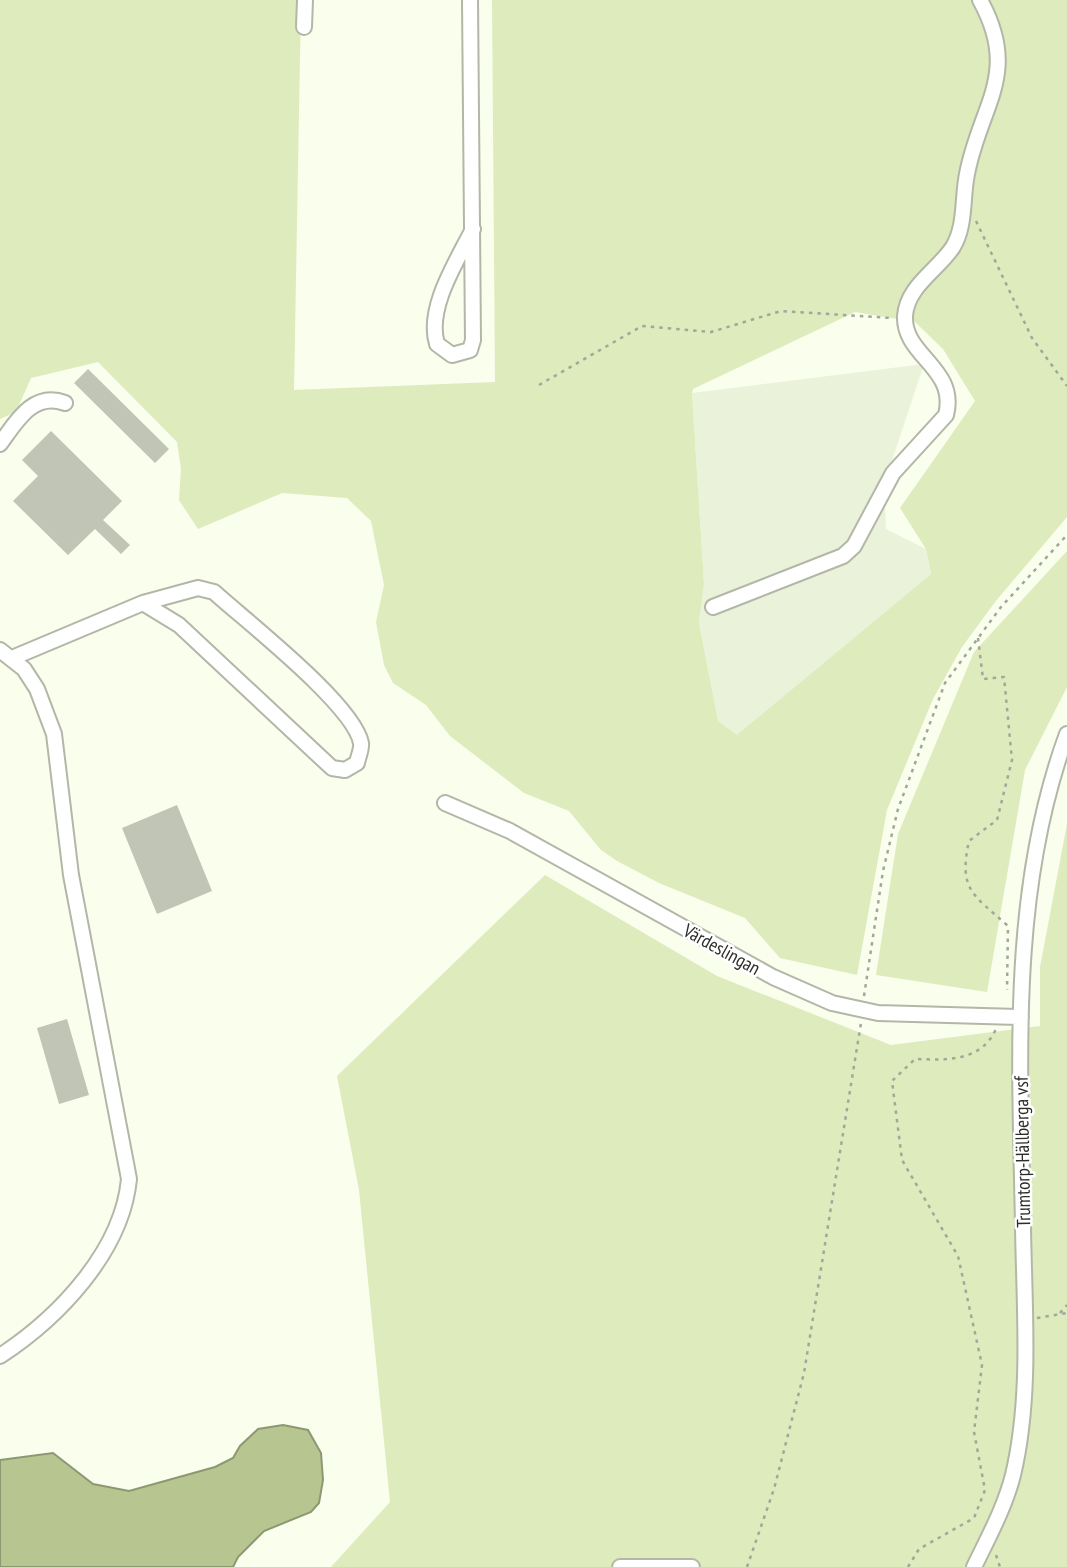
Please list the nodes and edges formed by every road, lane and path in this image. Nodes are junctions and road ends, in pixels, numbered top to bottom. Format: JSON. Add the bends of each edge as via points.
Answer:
{"nodes":[{"id":1,"x":305,"y":0,"type":"edge"},
{"id":2,"x":470,"y":0,"type":"edge"},
{"id":3,"x":980,"y":0,"type":"edge"},
{"id":4,"x":304,"y":27,"type":"dead end"},
{"id":5,"x":975,"y":218,"type":"dead end"},
{"id":6,"x":473,"y":229,"type":"junction"},
{"id":7,"x":905,"y":320,"type":"junction"},
{"id":8,"x":539,"y":385,"type":"dead end"},
{"id":9,"x":1067,"y":386,"type":"edge"},
{"id":10,"x":65,"y":402,"type":"dead end"},
{"id":11,"x":0,"y":444,"type":"edge"},
{"id":12,"x":1067,"y":535,"type":"edge"},
{"id":13,"x":143,"y":603,"type":"junction"},
{"id":14,"x":713,"y":607,"type":"dead end"},
{"id":15,"x":978,"y":638,"type":"junction"},
{"id":16,"x":6,"y":654,"type":"edge"},
{"id":17,"x":1067,"y":734,"type":"edge"},
{"id":18,"x":445,"y":803,"type":"dead end"},
{"id":19,"x":1007,"y":993,"type":"dead end"},
{"id":20,"x":862,"y":1010,"type":"junction"},
{"id":21,"x":1001,"y":1017,"type":"junction"},
{"id":22,"x":1021,"y":1017,"type":"junction"},
{"id":23,"x":1067,"y":1305,"type":"edge"},
{"id":24,"x":1067,"y":1313,"type":"edge"},
{"id":25,"x":1059,"y":1315,"type":"junction"},
{"id":26,"x":1024,"y":1321,"type":"junction"},
{"id":27,"x":0,"y":1356,"type":"edge"},
{"id":28,"x":620,"y":1567,"type":"edge"},
{"id":29,"x":692,"y":1567,"type":"edge"},
{"id":30,"x":747,"y":1567,"type":"edge"},
{"id":31,"x":908,"y":1567,"type":"edge"},
{"id":32,"x":974,"y":1567,"type":"edge"}],
"edges":[{"from":1,"to":4,"type":"street"},
{"from":2,"to":6,"type":"street"},
{"from":3,"to":7,"type":"street","via":[[996,43],[995,88],[970,158],[959,234],[912,294]]},
{"from":5,"to":9,"type":"path","via":[[1032,338]]},
{"from":6,"to":6,"type":"street","via":[[473,340],[470,349],[452,355],[437,344],[435,320]]},
{"from":7,"to":8,"type":"path","via":[[781,311],[710,332],[642,326]]},
{"from":7,"to":14,"type":"street","via":[[912,342],[943,380],[949,404],[946,415],[893,473],[854,546],[843,556]]},
{"from":10,"to":11,"type":"street","via":[[55,399],[34,404]]},
{"from":12,"to":15,"type":"path"},
{"from":13,"to":13,"type":"street","via":[[179,625],[332,768],[345,770],[356,764],[362,744],[352,722],[332,698],[214,592],[198,588]]},
{"from":13,"to":16,"type":"street"},
{"from":15,"to":19,"type":"path","via":[[983,679],[1004,677],[1012,760],[997,820],[969,841],[963,867],[974,895],[1008,926]]},
{"from":15,"to":20,"type":"path","via":[[946,683],[898,809],[883,870]]},
{"from":16,"to":27,"type":"street","via":[[37,689],[54,734],[71,875],[129,1179],[115,1229],[84,1278],[30,1336]]},
{"from":17,"to":22,"type":"street","name":"Trumtorp-Hällberga vsf","via":[[1033,853],[1022,947]]},
{"from":18,"to":20,"type":"street","name":"Värdeslingan","via":[[510,831],[773,977],[832,1003]]},
{"from":20,"to":21,"type":"street","name":"Värdeslingan"},
{"from":20,"to":30,"type":"path","via":[[804,1373],[774,1489]]},
{"from":21,"to":22,"type":"street","name":"Värdeslingan"},
{"from":21,"to":31,"type":"path","via":[[989,1043],[968,1057],[915,1059],[892,1082],[902,1160],[958,1256],[982,1365],[974,1432],[985,1490],[974,1518],[919,1549]]},
{"from":22,"to":26,"type":"street","name":"Trumtorp-Hällberga vsf"},
{"from":23,"to":25,"type":"path"},
{"from":24,"to":25,"type":"path"},
{"from":25,"to":26,"type":"path"},
{"from":26,"to":32,"type":"street","name":"Trumtorp-Hällberga vsf","via":[[1021,1428],[1015,1467]]},
{"from":28,"to":29,"type":"street"}]}
